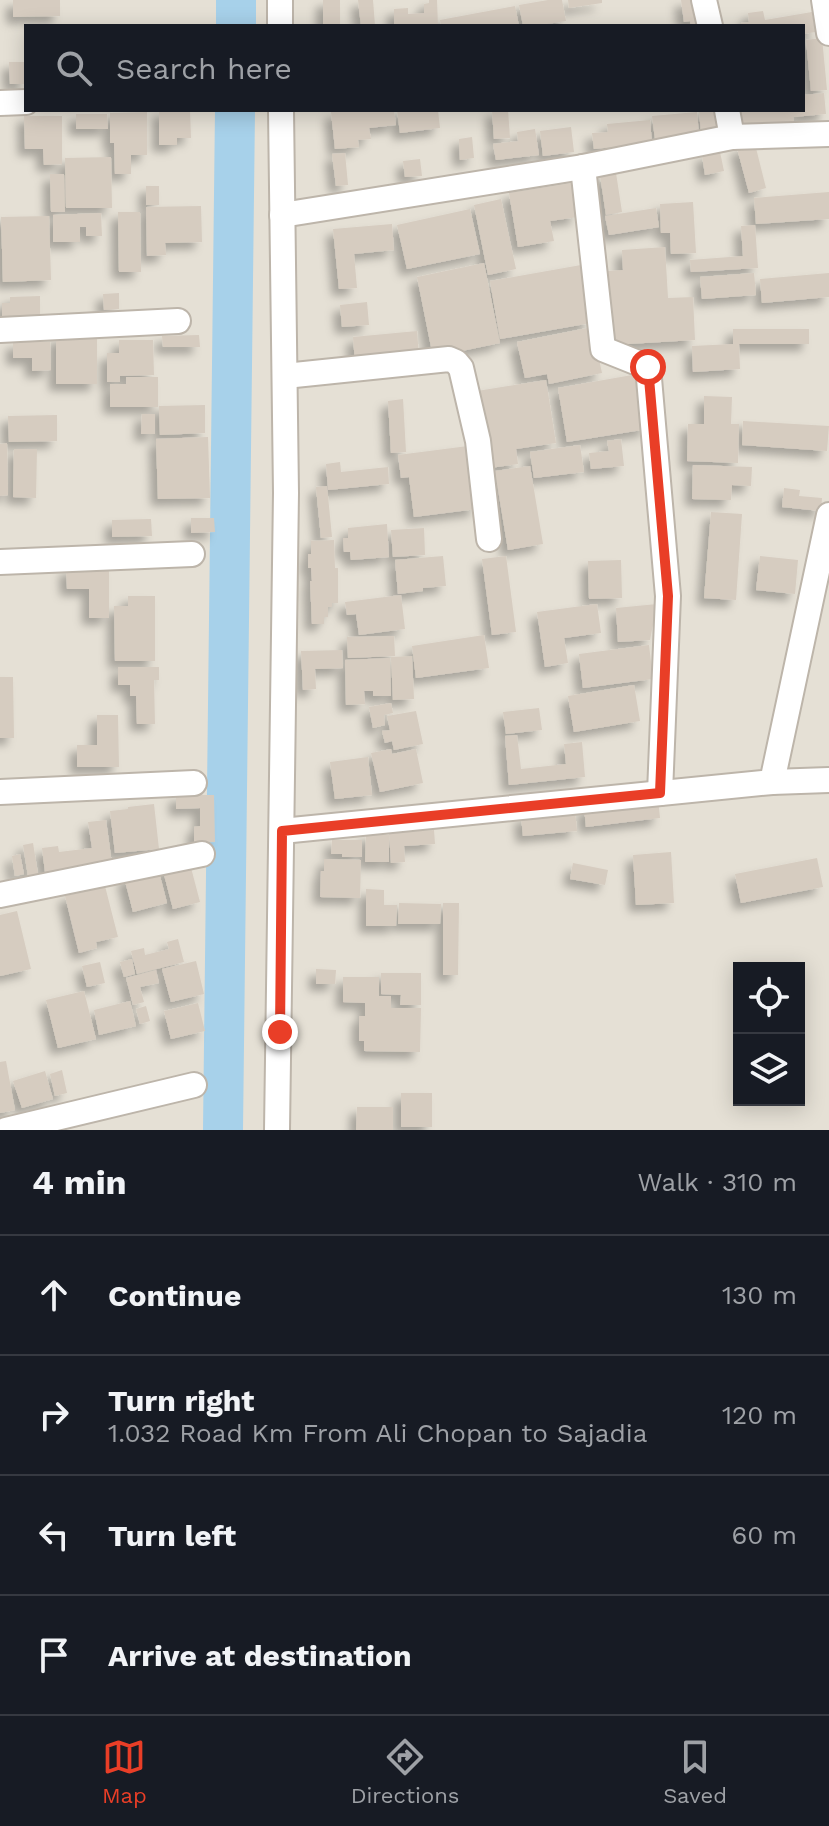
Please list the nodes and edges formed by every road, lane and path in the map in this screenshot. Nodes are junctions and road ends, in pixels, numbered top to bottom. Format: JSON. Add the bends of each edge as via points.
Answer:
{"nodes":[{"id":1,"x":280,"y":0,"type":"edge"},
{"id":2,"x":704,"y":0,"type":"edge"},
{"id":3,"x":824,"y":0,"type":"edge"},
{"id":4,"x":280,"y":24,"type":"edge"},
{"id":5,"x":710,"y":24,"type":"edge"},
{"id":6,"x":829,"y":33,"type":"edge"},
{"id":7,"x":24,"y":102,"type":"edge"},
{"id":8,"x":0,"y":103,"type":"edge"},
{"id":9,"x":281,"y":112,"type":"edge"},
{"id":10,"x":727,"y":112,"type":"edge"},
{"id":11,"x":829,"y":134,"type":"edge"},
{"id":12,"x":732,"y":137,"type":"junction"},
{"id":13,"x":583,"y":167,"type":"junction"},
{"id":14,"x":282,"y":215,"type":"junction"},
{"id":15,"x":178,"y":321,"type":"dead end"},
{"id":16,"x":0,"y":330,"type":"edge"},
{"id":17,"x":285,"y":376,"type":"junction"},
{"id":18,"x":829,"y":515,"type":"edge"},
{"id":19,"x":489,"y":539,"type":"dead end"},
{"id":20,"x":192,"y":554,"type":"dead end"},
{"id":21,"x":0,"y":562,"type":"edge"},
{"id":22,"x":829,"y":780,"type":"edge"},
{"id":23,"x":772,"y":782,"type":"junction"},
{"id":24,"x":194,"y":783,"type":"dead end"},
{"id":25,"x":0,"y":792,"type":"edge"},
{"id":26,"x":660,"y":793,"type":"junction"},
{"id":27,"x":282,"y":831,"type":"junction"},
{"id":28,"x":202,"y":854,"type":"dead end"},
{"id":29,"x":0,"y":895,"type":"edge"},
{"id":30,"x":194,"y":1085,"type":"dead end"},
{"id":31,"x":6,"y":1130,"type":"edge"},
{"id":32,"x":277,"y":1130,"type":"edge"}],
"edges":[{"from":1,"to":4,"type":"street"},
{"from":2,"to":5,"type":"street"},
{"from":3,"to":6,"type":"street"},
{"from":7,"to":8,"type":"street"},
{"from":9,"to":14,"type":"street"},
{"from":10,"to":12,"type":"street"},
{"from":11,"to":12,"type":"street"},
{"from":12,"to":13,"type":"street"},
{"from":13,"to":14,"type":"street"},
{"from":13,"to":26,"type":"street","via":[[603,349],[648,367],[668,596]]},
{"from":14,"to":17,"type":"street"},
{"from":15,"to":16,"type":"street"},
{"from":17,"to":19,"type":"street","via":[[456,362],[478,441]]},
{"from":17,"to":27,"type":"street"},
{"from":18,"to":23,"type":"street"},
{"from":20,"to":21,"type":"street"},
{"from":22,"to":23,"type":"street"},
{"from":23,"to":26,"type":"street"},
{"from":24,"to":25,"type":"street"},
{"from":26,"to":27,"type":"street"},
{"from":27,"to":32,"type":"street"},
{"from":28,"to":29,"type":"street"},
{"from":30,"to":31,"type":"street"}]}
